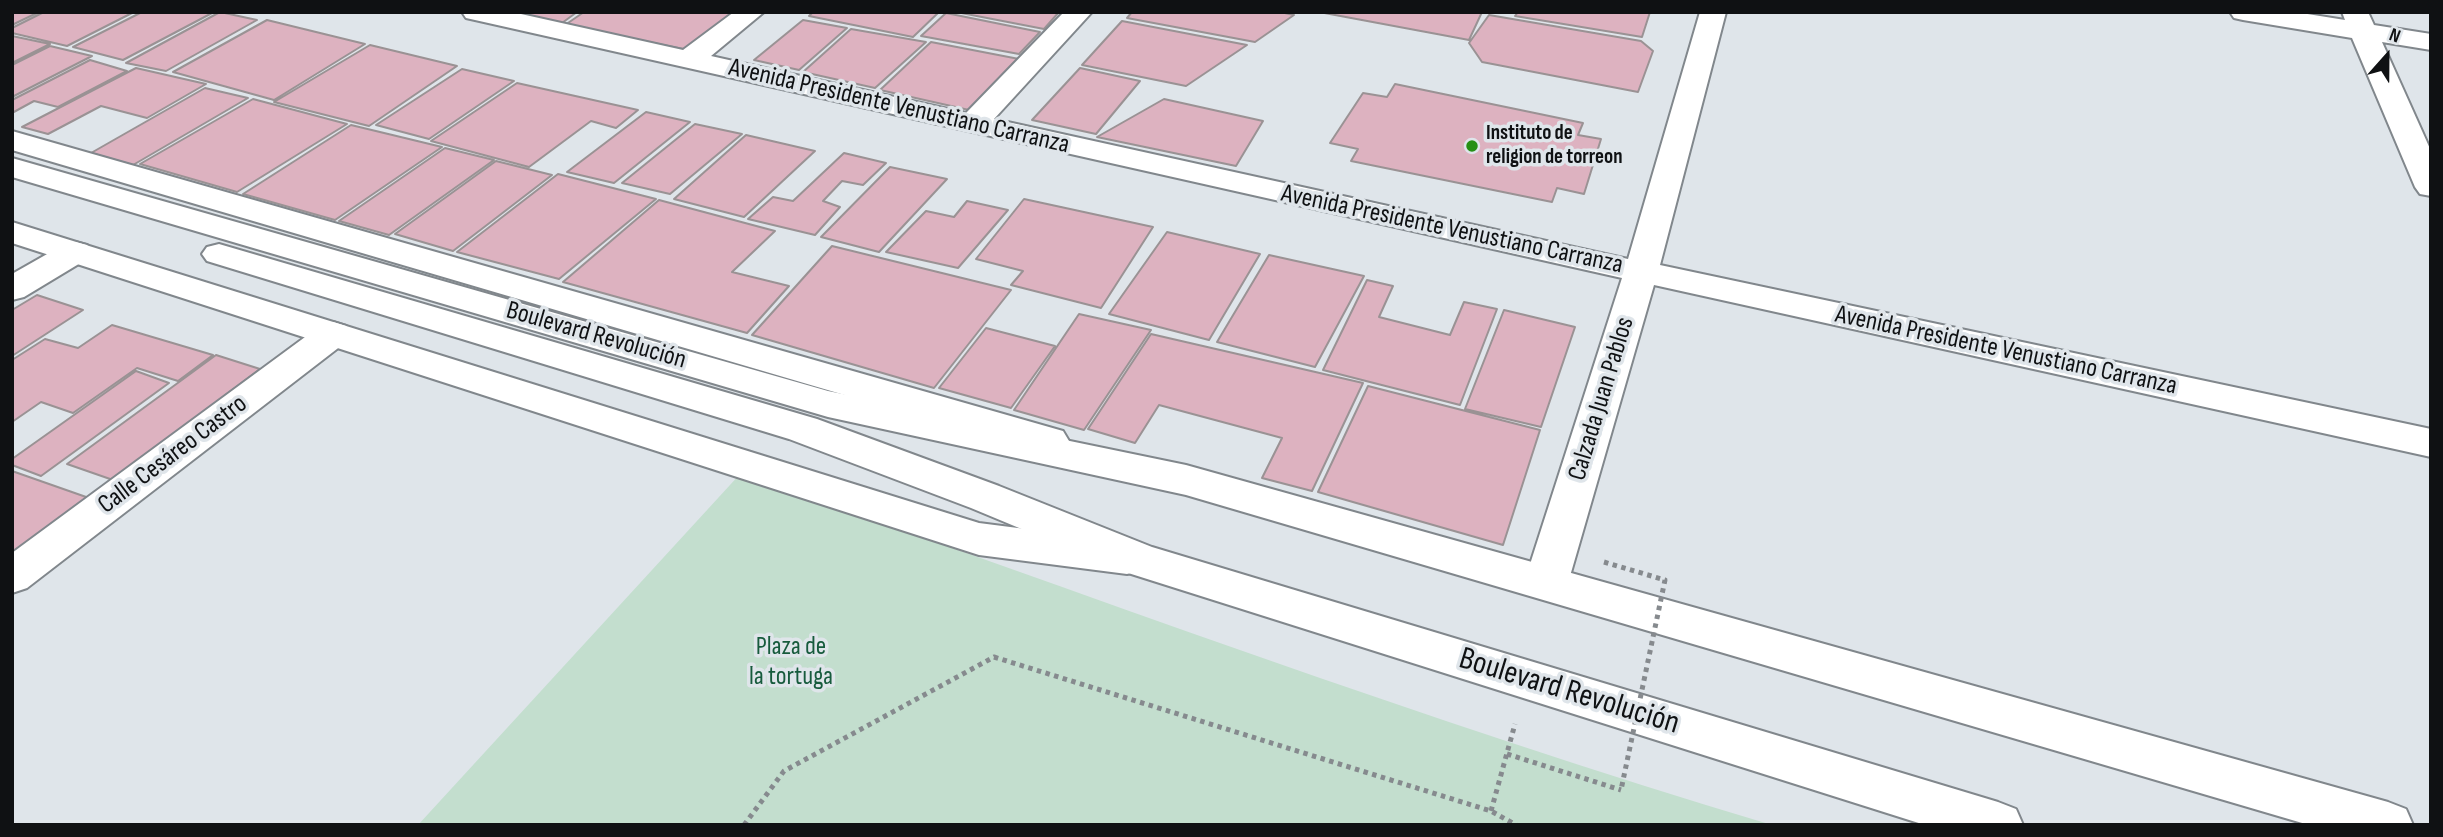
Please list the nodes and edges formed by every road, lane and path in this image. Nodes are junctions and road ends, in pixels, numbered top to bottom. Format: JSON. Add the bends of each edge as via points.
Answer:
{"nodes":[{"id":1,"x":475,"y":12,"type":"edge"},
{"id":2,"x":751,"y":12,"type":"edge"},
{"id":3,"x":1079,"y":12,"type":"edge"},
{"id":4,"x":1713,"y":12,"type":"edge"},
{"id":5,"x":2243,"y":12,"type":"edge"},
{"id":6,"x":2359,"y":22,"type":"edge"},
{"id":7,"x":2431,"y":42,"type":"edge"},
{"id":8,"x":688,"y":60,"type":"junction"},
{"id":9,"x":972,"y":124,"type":"junction"},
{"id":10,"x":12,"y":140,"type":"edge"},
{"id":11,"x":12,"y":167,"type":"edge"},
{"id":12,"x":2431,"y":187,"type":"edge"},
{"id":13,"x":12,"y":193,"type":"edge"},
{"id":14,"x":12,"y":232,"type":"edge"},
{"id":15,"x":75,"y":252,"type":"junction"},
{"id":16,"x":1641,"y":272,"type":"junction"},
{"id":17,"x":12,"y":289,"type":"edge"},
{"id":18,"x":333,"y":334,"type":"junction"},
{"id":19,"x":815,"y":416,"type":"junction"},
{"id":20,"x":2431,"y":443,"type":"edge"},
{"id":21,"x":1185,"y":480,"type":"junction"},
{"id":22,"x":1140,"y":560,"type":"junction"},
{"id":23,"x":1604,"y":562,"type":"dead end"},
{"id":24,"x":12,"y":576,"type":"edge"},
{"id":25,"x":1546,"y":583,"type":"junction"},
{"id":26,"x":1528,"y":680,"type":"junction"},
{"id":27,"x":1507,"y":754,"type":"junction"},
{"id":28,"x":1492,"y":811,"type":"junction"},
{"id":29,"x":744,"y":825,"type":"edge"},
{"id":30,"x":1516,"y":825,"type":"edge"},
{"id":31,"x":1998,"y":825,"type":"edge"},
{"id":32,"x":2388,"y":825,"type":"edge"}],
"edges":[{"from":1,"to":8,"type":"main road","name":"Avenida Presidente Venustiano Carranza"},
{"from":2,"to":8,"type":"main road"},
{"from":3,"to":9,"type":"main road"},
{"from":4,"to":16,"type":"main road","name":"Calzada Juan Pablos"},
{"from":5,"to":6,"type":"main road"},
{"from":6,"to":7,"type":"main road"},
{"from":6,"to":12,"type":"main road"},
{"from":8,"to":9,"type":"main road","name":"Avenida Presidente Venustiano Carranza"},
{"from":9,"to":16,"type":"main road","name":"Avenida Presidente Venustiano Carranza"},
{"from":10,"to":21,"type":"main road"},
{"from":11,"to":19,"type":"main road","name":"Boulevard Revolución"},
{"from":13,"to":19,"type":"main road","name":"Boulevard Revolución"},
{"from":14,"to":15,"type":"main road","name":"Boulevard Revolución"},
{"from":15,"to":17,"type":"main road"},
{"from":15,"to":18,"type":"main road","name":"Boulevard Revolución"},
{"from":16,"to":20,"type":"main road","name":"Avenida Presidente Venustiano Carranza"},
{"from":16,"to":25,"type":"main road","name":"Calzada Juan Pablos"},
{"from":18,"to":22,"type":"main road","name":"Boulevard Revolución","via":[[979,540]]},
{"from":18,"to":24,"type":"main road","name":"Calle Cesáreo Castro"},
{"from":19,"to":21,"type":"main road","name":"Boulevard Revolución"},
{"from":19,"to":22,"type":"main road","name":"Boulevard Revolución","via":[[985,497]]},
{"from":21,"to":25,"type":"main road"},
{"from":22,"to":26,"type":"main road","name":"Boulevard Revolución"},
{"from":23,"to":27,"type":"path","bridge":true,"via":[[1665,580],[1621,790]]},
{"from":25,"to":32,"type":"main road"},
{"from":26,"to":27,"type":"path"},
{"from":26,"to":31,"type":"main road","name":"Boulevard Revolución"},
{"from":27,"to":28,"type":"path"},
{"from":28,"to":29,"type":"path","via":[[993,657],[784,771]]},
{"from":28,"to":30,"type":"path"}]}
